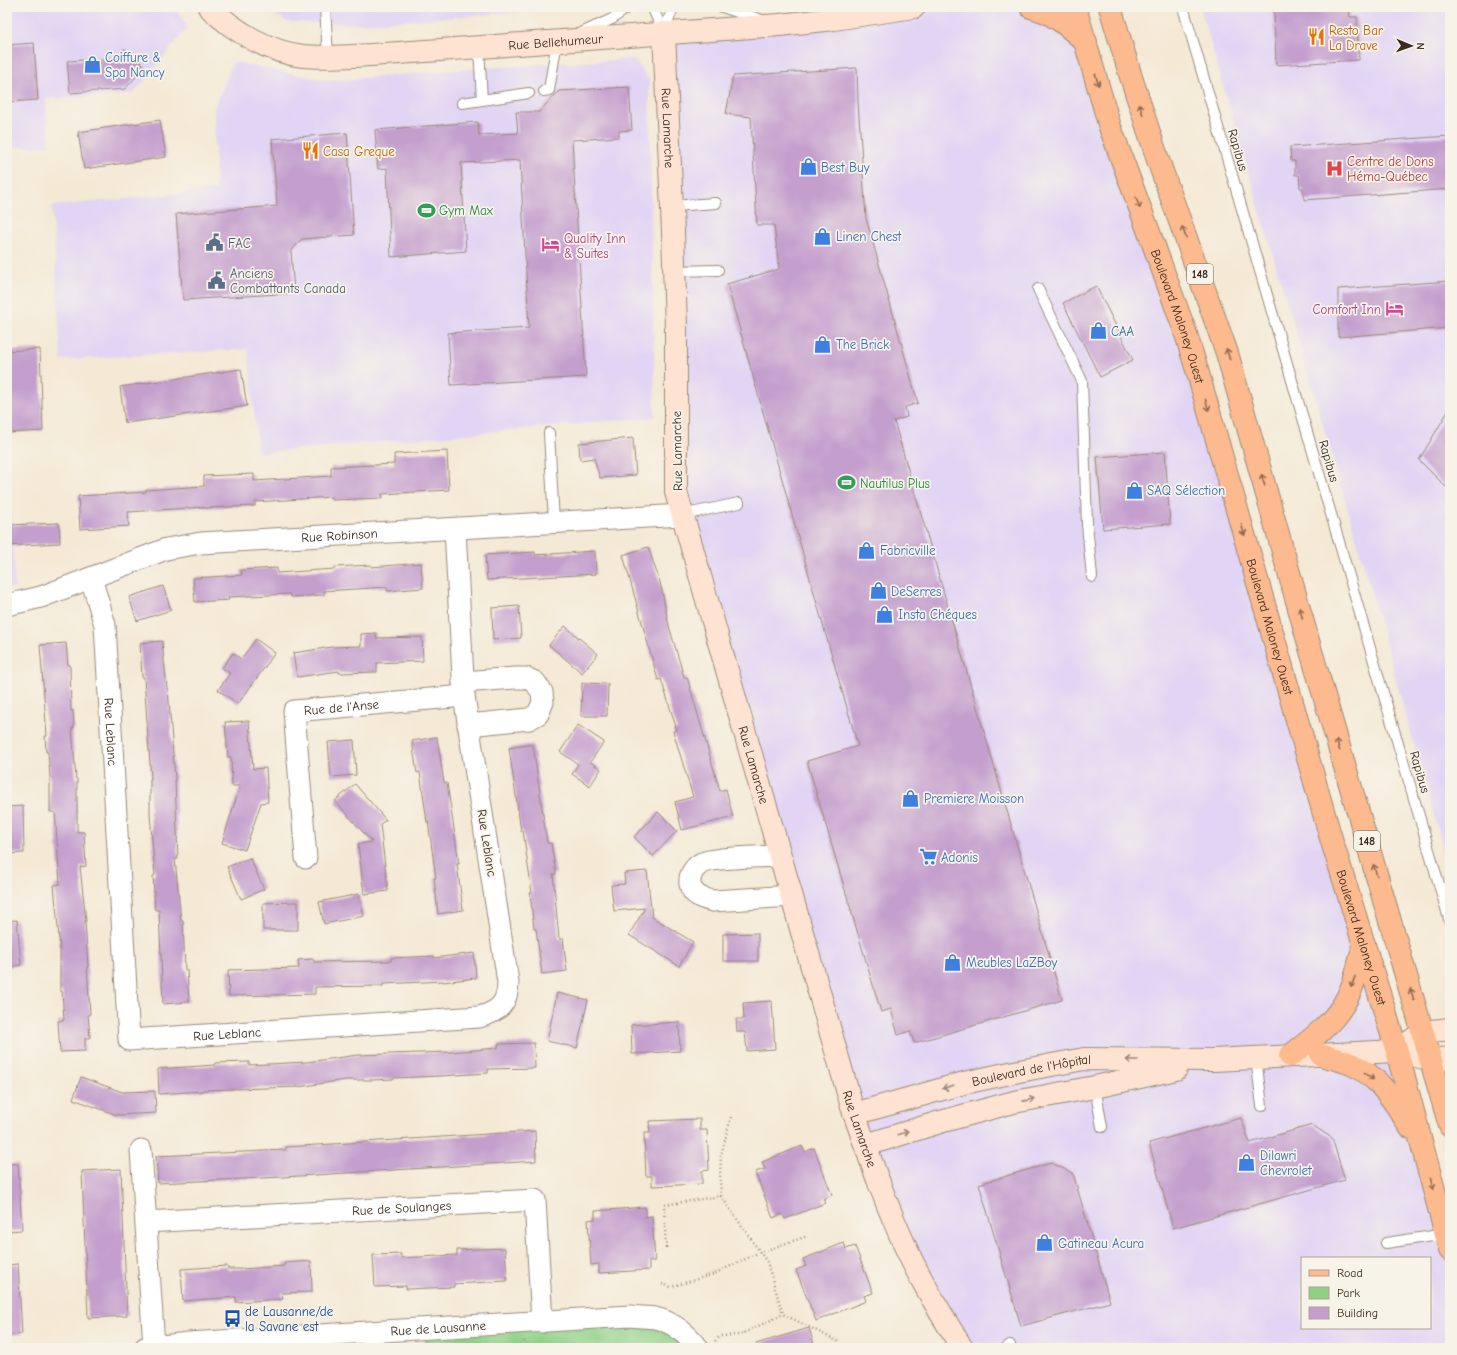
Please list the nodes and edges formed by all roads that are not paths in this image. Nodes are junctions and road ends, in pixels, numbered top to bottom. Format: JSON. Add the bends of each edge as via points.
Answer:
{"nodes":[{"id":1,"x":209,"y":7,"type":"edge"},
{"id":2,"x":325,"y":7,"type":"edge"},
{"id":3,"x":628,"y":7,"type":"edge"},
{"id":4,"x":652,"y":7,"type":"edge"},
{"id":5,"x":672,"y":7,"type":"edge"},
{"id":6,"x":722,"y":7,"type":"edge"},
{"id":7,"x":914,"y":7,"type":"edge"},
{"id":8,"x":1031,"y":7,"type":"edge"},
{"id":9,"x":1075,"y":7,"type":"edge"},
{"id":10,"x":1110,"y":7,"type":"edge"},
{"id":11,"x":1183,"y":7,"type":"edge"},
{"id":12,"x":779,"y":25,"type":"junction"},
{"id":13,"x":664,"y":33,"type":"junction"},
{"id":14,"x":561,"y":41,"type":"junction"},
{"id":15,"x":1086,"y":42,"type":"junction"},
{"id":16,"x":478,"y":47,"type":"junction"},
{"id":17,"x":328,"y":57,"type":"junction"},
{"id":18,"x":544,"y":91,"type":"dead end"},
{"id":19,"x":529,"y":93,"type":"dead end"},
{"id":20,"x":482,"y":100,"type":"junction"},
{"id":21,"x":462,"y":103,"type":"dead end"},
{"id":22,"x":716,"y":203,"type":"dead end"},
{"id":23,"x":672,"y":206,"type":"junction"},
{"id":24,"x":718,"y":270,"type":"dead end"},
{"id":25,"x":674,"y":271,"type":"junction"},
{"id":26,"x":1038,"y":289,"type":"dead end"},
{"id":27,"x":548,"y":433,"type":"dead end"},
{"id":28,"x":739,"y":503,"type":"dead end"},
{"id":29,"x":682,"y":515,"type":"junction"},
{"id":30,"x":554,"y":522,"type":"junction"},
{"id":31,"x":455,"y":528,"type":"junction"},
{"id":32,"x":1282,"y":544,"type":"junction"},
{"id":33,"x":1249,"y":552,"type":"junction"},
{"id":34,"x":1092,"y":577,"type":"dead end"},
{"id":35,"x":91,"y":578,"type":"junction"},
{"id":36,"x":7,"y":605,"type":"edge"},
{"id":37,"x":464,"y":689,"type":"junction"},
{"id":38,"x":468,"y":725,"type":"junction"},
{"id":39,"x":779,"y":856,"type":"junction"},
{"id":40,"x":306,"y":858,"type":"dead end"},
{"id":41,"x":791,"y":896,"type":"junction"},
{"id":42,"x":1450,"y":922,"type":"edge"},
{"id":43,"x":1364,"y":944,"type":"junction"},
{"id":44,"x":1450,"y":1029,"type":"edge"},
{"id":45,"x":1423,"y":1032,"type":"junction"},
{"id":46,"x":1397,"y":1051,"type":"junction"},
{"id":47,"x":1321,"y":1055,"type":"junction"},
{"id":48,"x":1290,"y":1056,"type":"junction"},
{"id":49,"x":1256,"y":1058,"type":"junction"},
{"id":50,"x":1441,"y":1059,"type":"edge"},
{"id":51,"x":1213,"y":1060,"type":"junction"},
{"id":52,"x":1095,"y":1087,"type":"junction"},
{"id":53,"x":1262,"y":1106,"type":"dead end"},
{"id":54,"x":854,"y":1114,"type":"junction"},
{"id":55,"x":1449,"y":1114,"type":"edge"},
{"id":56,"x":1102,"y":1126,"type":"dead end"},
{"id":57,"x":866,"y":1145,"type":"junction"},
{"id":58,"x":1422,"y":1147,"type":"junction"},
{"id":59,"x":141,"y":1150,"type":"dead end"},
{"id":60,"x":146,"y":1222,"type":"junction"},
{"id":61,"x":1448,"y":1242,"type":"edge"},
{"id":62,"x":1386,"y":1243,"type":"dead end"},
{"id":63,"x":542,"y":1322,"type":"junction"},
{"id":64,"x":705,"y":1346,"type":"edge"},
{"id":65,"x":149,"y":1347,"type":"edge"},
{"id":66,"x":962,"y":1348,"type":"edge"}],
"edges":[{"from":1,"to":17,"type":"street","name":"Rue Bellehumeur","via":[[243,34],[283,52]]},
{"from":2,"to":17,"type":"lane"},
{"from":3,"to":14,"type":"lane","via":[[612,19]]},
{"from":4,"to":13,"type":"lane"},
{"from":5,"to":13,"type":"lane"},
{"from":6,"to":12,"type":"lane"},
{"from":7,"to":12,"type":"street","name":"Rue Bellehumeur"},
{"from":8,"to":15,"type":"main road","via":[[1041,9],[1064,23]]},
{"from":9,"to":15,"type":"main road","name":"Boulevard Maloney Ouest","number":"148"},
{"from":32,"to":10,"type":"main road","number":"148","one_way":true,"via":[[1227,353],[1158,160]]},
{"from":11,"to":42,"type":"lane","name":"Rapibus"},
{"from":12,"to":13,"type":"street","name":"Rue Bellehumeur"},
{"from":13,"to":14,"type":"street","name":"Rue Bellehumeur"},
{"from":13,"to":23,"type":"street","name":"Rue Lamarche"},
{"from":14,"to":16,"type":"street","name":"Rue Bellehumeur"},
{"from":14,"to":18,"type":"lane","via":[[549,90]]},
{"from":15,"to":33,"type":"main road","name":"Boulevard Maloney Ouest","number":"148","one_way":true,"via":[[1110,127],[1187,337]]},
{"from":16,"to":17,"type":"street","name":"Rue Bellehumeur"},
{"from":16,"to":20,"type":"lane"},
{"from":19,"to":20,"type":"lane"},
{"from":20,"to":21,"type":"lane"},
{"from":22,"to":23,"type":"lane"},
{"from":23,"to":25,"type":"street","name":"Rue Lamarche"},
{"from":24,"to":25,"type":"lane"},
{"from":25,"to":29,"type":"street","name":"Rue Lamarche","via":[[676,492]]},
{"from":26,"to":34,"type":"lane","via":[[1082,381],[1087,524]]},
{"from":27,"to":30,"type":"lane"},
{"from":28,"to":29,"type":"lane"},
{"from":29,"to":30,"type":"street","name":"Rue Robinson"},
{"from":29,"to":39,"type":"street","name":"Rue Lamarche"},
{"from":30,"to":31,"type":"street","name":"Rue Robinson"},
{"from":31,"to":35,"type":"street","name":"Rue Robinson","via":[[190,544],[166,549]]},
{"from":31,"to":37,"type":"street","name":"Rue Leblanc"},
{"from":32,"to":33,"type":"main road"},
{"from":45,"to":32,"type":"main road","number":"148","one_way":true},
{"from":33,"to":43,"type":"main road","name":"Boulevard Maloney Ouest","number":"148"},
{"from":35,"to":36,"type":"street","name":"Rue Robinson","via":[[41,597]]},
{"from":35,"to":38,"type":"street","name":"Rue Leblanc","via":[[105,625],[129,1040],[479,1017],[498,1009],[508,992],[508,982]]},
{"from":37,"to":38,"type":"street","name":"Rue Leblanc"},
{"from":37,"to":38,"type":"street","via":[[526,678],[536,682],[544,702],[538,714],[529,719]]},
{"from":37,"to":40,"type":"street","name":"Rue de l'Anse","via":[[294,711]]},
{"from":39,"to":41,"type":"street","name":"Rue Lamarche"},
{"from":39,"to":41,"type":"street","via":[[712,860],[701,864],[692,872],[691,887],[695,894],[713,901]]},
{"from":41,"to":54,"type":"street","name":"Rue Lamarche"},
{"from":43,"to":46,"type":"main road","name":"Boulevard Maloney Ouest","number":"148"},
{"from":43,"to":48,"type":"main road","one_way":true,"via":[[1344,1005],[1327,1025]]},
{"from":44,"to":45,"type":"street"},
{"from":45,"to":46,"type":"street"},
{"from":45,"to":50,"type":"main road","number":"148"},
{"from":46,"to":47,"type":"street","name":"Boulevard de l'Hôpital"},
{"from":46,"to":50,"type":"street","name":"Boulevard de l'Hôpital"},
{"from":46,"to":58,"type":"main road","name":"Boulevard Maloney Ouest","number":"148"},
{"from":47,"to":48,"type":"street","name":"Boulevard de l'Hôpital"},
{"from":47,"to":58,"type":"main road","one_way":true,"via":[[1352,1064],[1380,1085],[1395,1102]]},
{"from":48,"to":49,"type":"street","name":"Boulevard de l'Hôpital"},
{"from":49,"to":51,"type":"street","name":"Boulevard de l'Hôpital"},
{"from":49,"to":53,"type":"lane"},
{"from":50,"to":55,"type":"main road","number":"148"},
{"from":51,"to":52,"type":"street","name":"Boulevard de l'Hôpital"},
{"from":51,"to":54,"type":"street","name":"Boulevard de l'Hôpital","one_way":true,"via":[[1084,1059],[964,1083]]},
{"from":52,"to":56,"type":"lane"},
{"from":57,"to":52,"type":"street","name":"Boulevard de l'Hôpital","one_way":true,"via":[[1014,1102]]},
{"from":54,"to":57,"type":"street","name":"Rue Lamarche"},
{"from":57,"to":66,"type":"street","name":"Rue Lamarche","via":[[912,1261]]},
{"from":58,"to":61,"type":"main road","name":"Boulevard Maloney Ouest","number":"148","one_way":true},
{"from":59,"to":60,"type":"street"},
{"from":60,"to":63,"type":"street","name":"Rue de Soulanges","via":[[535,1200]]},
{"from":60,"to":65,"type":"street"},
{"from":61,"to":62,"type":"lane"},
{"from":63,"to":64,"type":"street","name":"Rue de Lausanne","via":[[630,1316],[655,1318],[667,1322]]},
{"from":63,"to":65,"type":"street","name":"Rue de Lausanne"}]}
